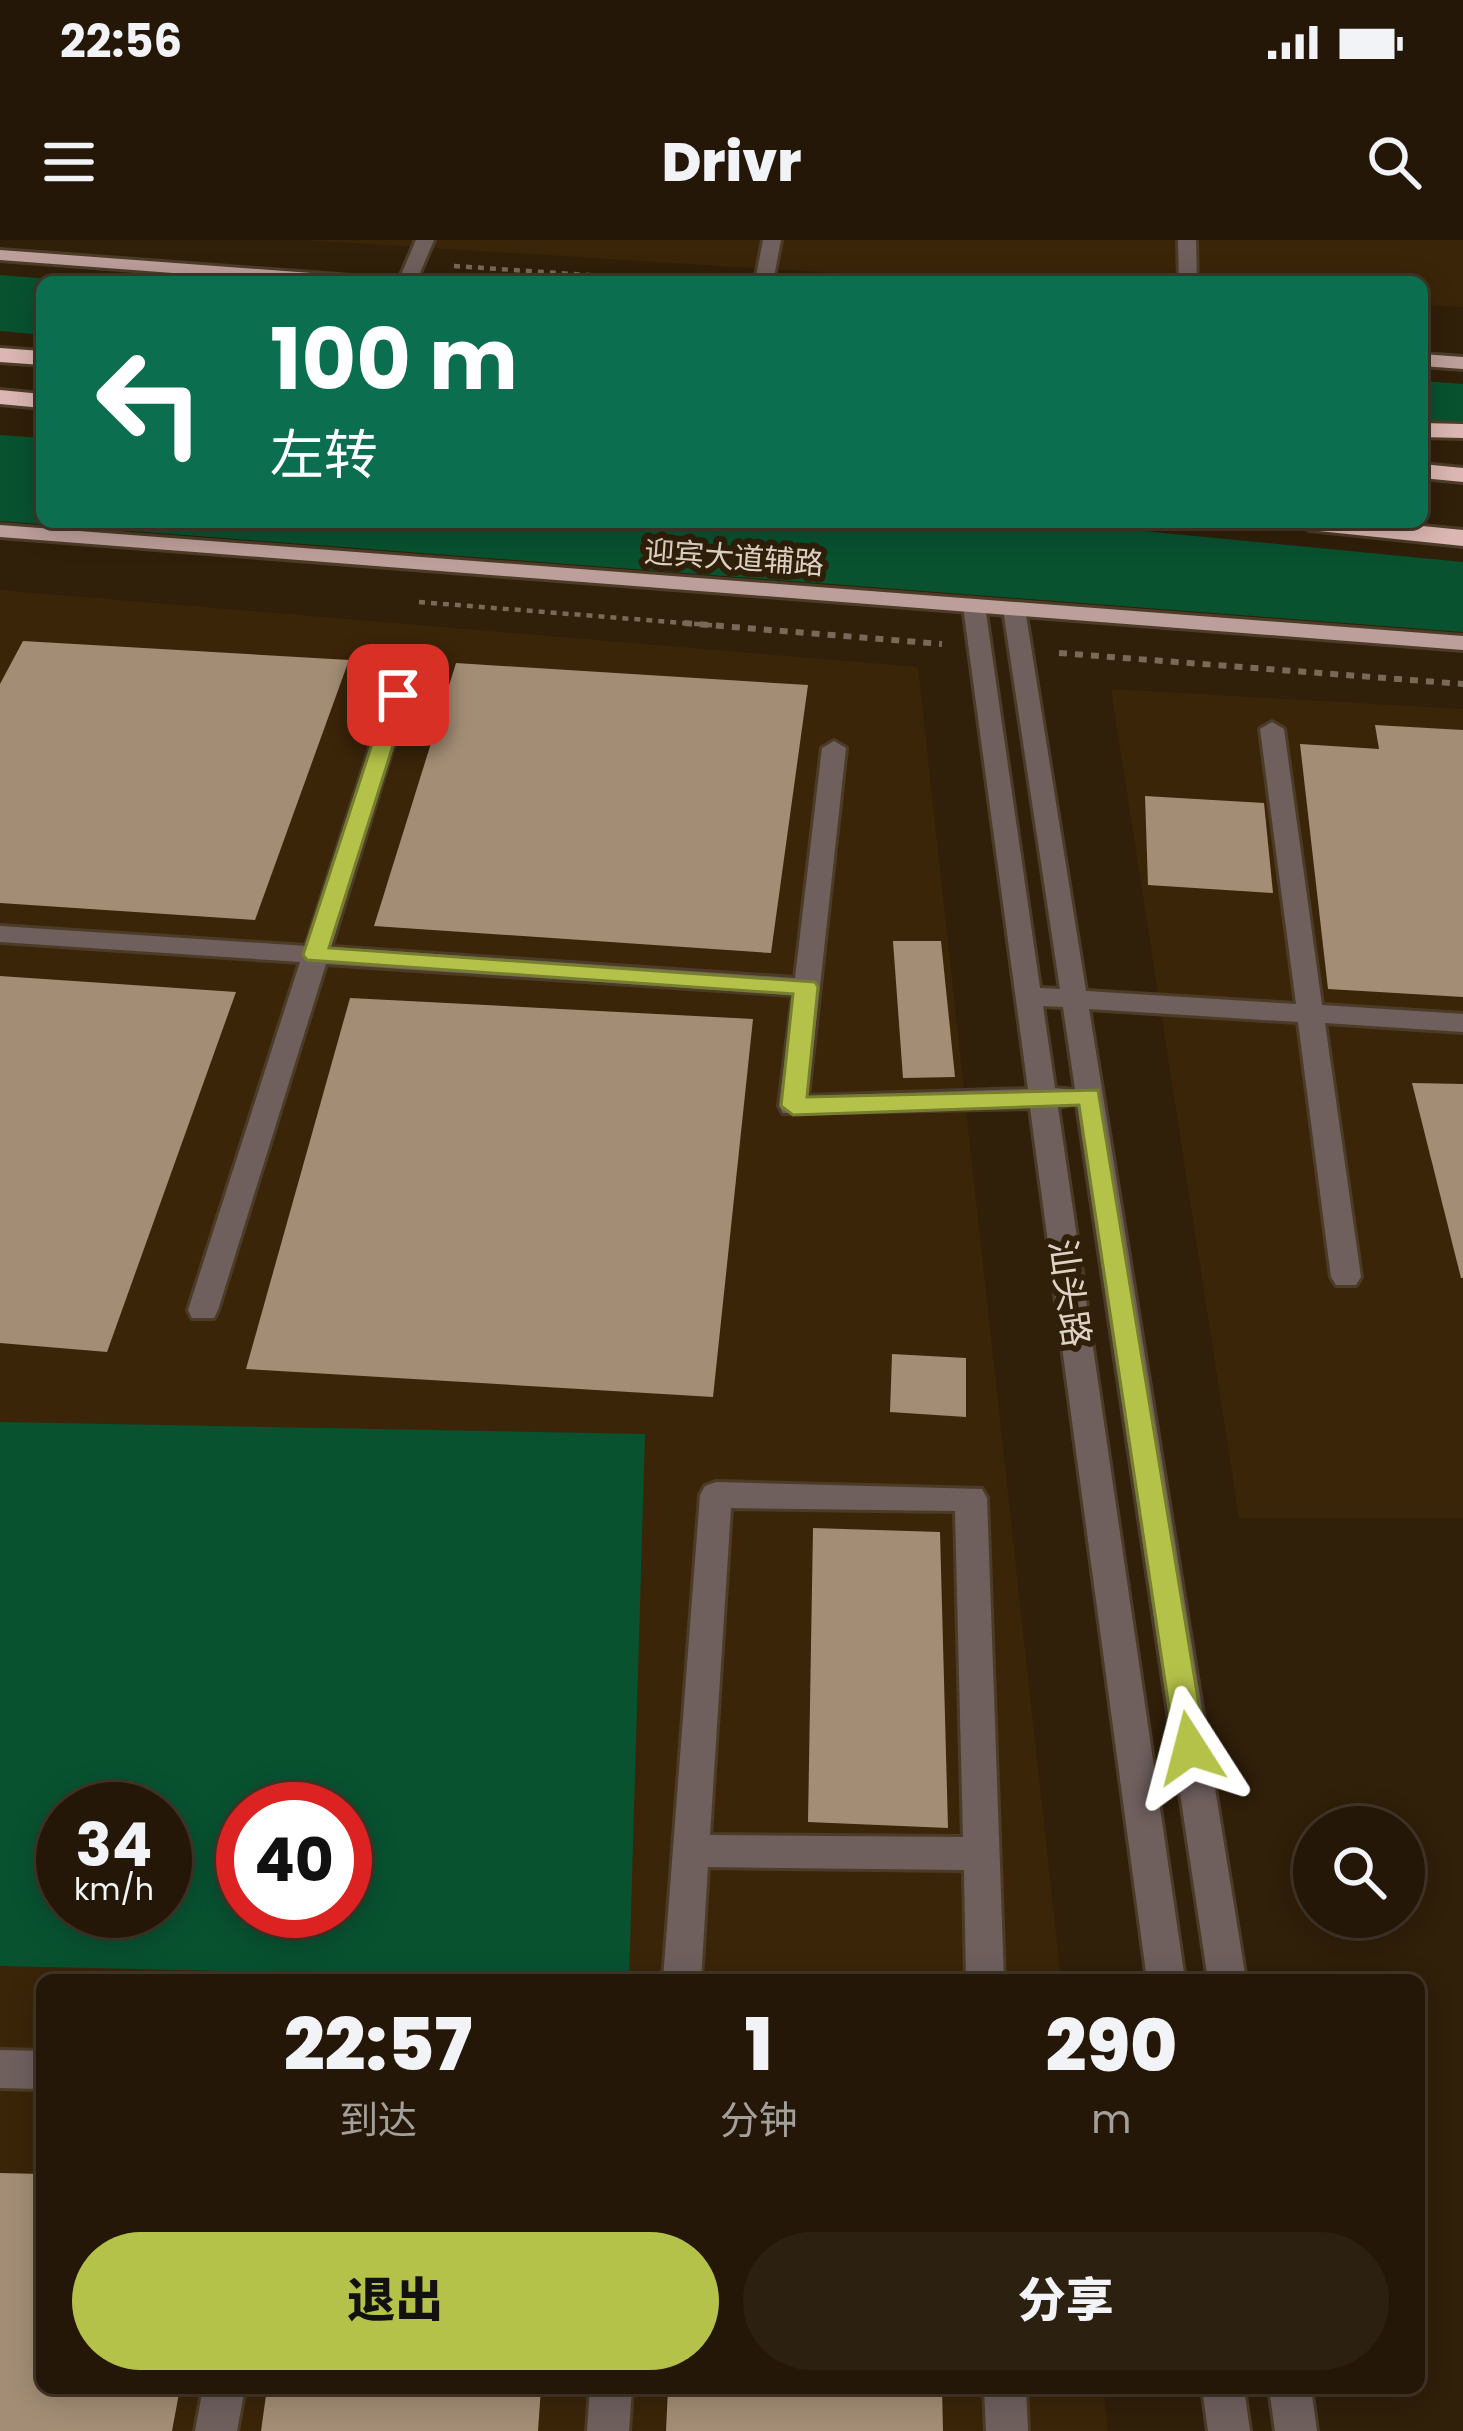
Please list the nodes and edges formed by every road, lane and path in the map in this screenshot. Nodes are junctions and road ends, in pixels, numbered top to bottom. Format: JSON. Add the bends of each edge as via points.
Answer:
{"nodes":[{"id":1,"x":425,"y":240,"type":"edge"},
{"id":2,"x":772,"y":240,"type":"edge"},
{"id":3,"x":1186,"y":240,"type":"edge"},
{"id":4,"x":0,"y":255,"type":"edge"},
{"id":5,"x":285,"y":276,"type":"edge"},
{"id":6,"x":409,"y":276,"type":"edge"},
{"id":7,"x":765,"y":276,"type":"edge"},
{"id":8,"x":1188,"y":276,"type":"edge"},
{"id":9,"x":0,"y":355,"type":"edge"},
{"id":10,"x":34,"y":357,"type":"edge"},
{"id":11,"x":1428,"y":360,"type":"edge"},
{"id":12,"x":1463,"y":363,"type":"edge"},
{"id":13,"x":0,"y":398,"type":"edge"},
{"id":14,"x":36,"y":401,"type":"edge"},
{"id":15,"x":1428,"y":430,"type":"edge"},
{"id":16,"x":1463,"y":431,"type":"edge"},
{"id":17,"x":1428,"y":472,"type":"edge"},
{"id":18,"x":1463,"y":475,"type":"edge"},
{"id":19,"x":1428,"y":513,"type":"edge"},
{"id":20,"x":1463,"y":516,"type":"edge"},
{"id":21,"x":1367,"y":528,"type":"edge"},
{"id":22,"x":0,"y":531,"type":"edge"},
{"id":23,"x":1463,"y":538,"type":"edge"},
{"id":24,"x":974,"y":606,"type":"junction"},
{"id":25,"x":1014,"y":609,"type":"junction"},
{"id":26,"x":1463,"y":643,"type":"edge"},
{"id":27,"x":398,"y":695,"type":"dead end"},
{"id":28,"x":1271,"y":729,"type":"dead end"},
{"id":29,"x":834,"y":748,"type":"dead end"},
{"id":30,"x":0,"y":934,"type":"edge"},
{"id":31,"x":315,"y":955,"type":"junction"},
{"id":32,"x":806,"y":987,"type":"junction"},
{"id":33,"x":1029,"y":996,"type":"junction"},
{"id":34,"x":1074,"y":998,"type":"junction"},
{"id":35,"x":1310,"y":1013,"type":"junction"},
{"id":36,"x":1463,"y":1023,"type":"edge"},
{"id":37,"x":1090,"y":1096,"type":"junction"},
{"id":38,"x":1042,"y":1097,"type":"junction"},
{"id":39,"x":1346,"y":1277,"type":"dead end"},
{"id":40,"x":203,"y":1310,"type":"dead end"},
{"id":41,"x":692,"y":1851,"type":"junction"},
{"id":42,"x":981,"y":1854,"type":"junction"},
{"id":43,"x":682,"y":1974,"type":"edge"},
{"id":44,"x":986,"y":1974,"type":"edge"},
{"id":45,"x":1165,"y":1974,"type":"edge"},
{"id":46,"x":1225,"y":1974,"type":"edge"},
{"id":47,"x":0,"y":2068,"type":"edge"},
{"id":48,"x":36,"y":2070,"type":"edge"},
{"id":49,"x":223,"y":2394,"type":"edge"},
{"id":50,"x":611,"y":2394,"type":"edge"},
{"id":51,"x":1005,"y":2394,"type":"edge"},
{"id":52,"x":1224,"y":2394,"type":"edge"},
{"id":53,"x":1291,"y":2394,"type":"edge"},
{"id":54,"x":216,"y":2431,"type":"edge"},
{"id":55,"x":608,"y":2431,"type":"edge"},
{"id":56,"x":1007,"y":2431,"type":"edge"},
{"id":57,"x":1229,"y":2431,"type":"edge"},
{"id":58,"x":1296,"y":2431,"type":"edge"}],
"edges":[{"from":1,"to":6,"type":"street"},
{"from":2,"to":7,"type":"street"},
{"from":3,"to":8,"type":"street"},
{"from":4,"to":5,"type":"main road"},
{"from":9,"to":10,"type":"highway"},
{"from":11,"to":12,"type":"main road"},
{"from":13,"to":14,"type":"highway"},
{"from":15,"to":16,"type":"highway"},
{"from":17,"to":18,"type":"highway"},
{"from":19,"to":20,"type":"highway"},
{"from":21,"to":23,"type":"highway"},
{"from":22,"to":24,"type":"main road","name":"迎宾大道辅路"},
{"from":24,"to":25,"type":"main road","name":"迎宾大道辅路"},
{"from":24,"to":33,"type":"street","name":"汕头路"},
{"from":25,"to":26,"type":"main road","name":"迎宾大道辅路"},
{"from":25,"to":34,"type":"street","name":"汕头路"},
{"from":27,"to":31,"type":"street"},
{"from":28,"to":35,"type":"street"},
{"from":29,"to":32,"type":"street"},
{"from":30,"to":31,"type":"street"},
{"from":31,"to":32,"type":"street"},
{"from":31,"to":40,"type":"street"},
{"from":32,"to":38,"type":"street","via":[[793,1106]]},
{"from":33,"to":34,"type":"street"},
{"from":33,"to":38,"type":"street","name":"汕头路"},
{"from":34,"to":35,"type":"street"},
{"from":34,"to":37,"type":"street","name":"汕头路"},
{"from":35,"to":36,"type":"street"},
{"from":35,"to":39,"type":"street"},
{"from":37,"to":38,"type":"street"},
{"from":37,"to":46,"type":"street","name":"汕头路"},
{"from":38,"to":45,"type":"street","name":"汕头路"},
{"from":41,"to":42,"type":"street"},
{"from":41,"to":42,"type":"street","via":[[716,1495],[739,1495],[971,1498]]},
{"from":41,"to":43,"type":"street"},
{"from":42,"to":44,"type":"street"},
{"from":47,"to":48,"type":"street"},
{"from":49,"to":54,"type":"street"},
{"from":50,"to":55,"type":"street"},
{"from":51,"to":56,"type":"street"},
{"from":52,"to":57,"type":"street"},
{"from":53,"to":58,"type":"street"}]}
